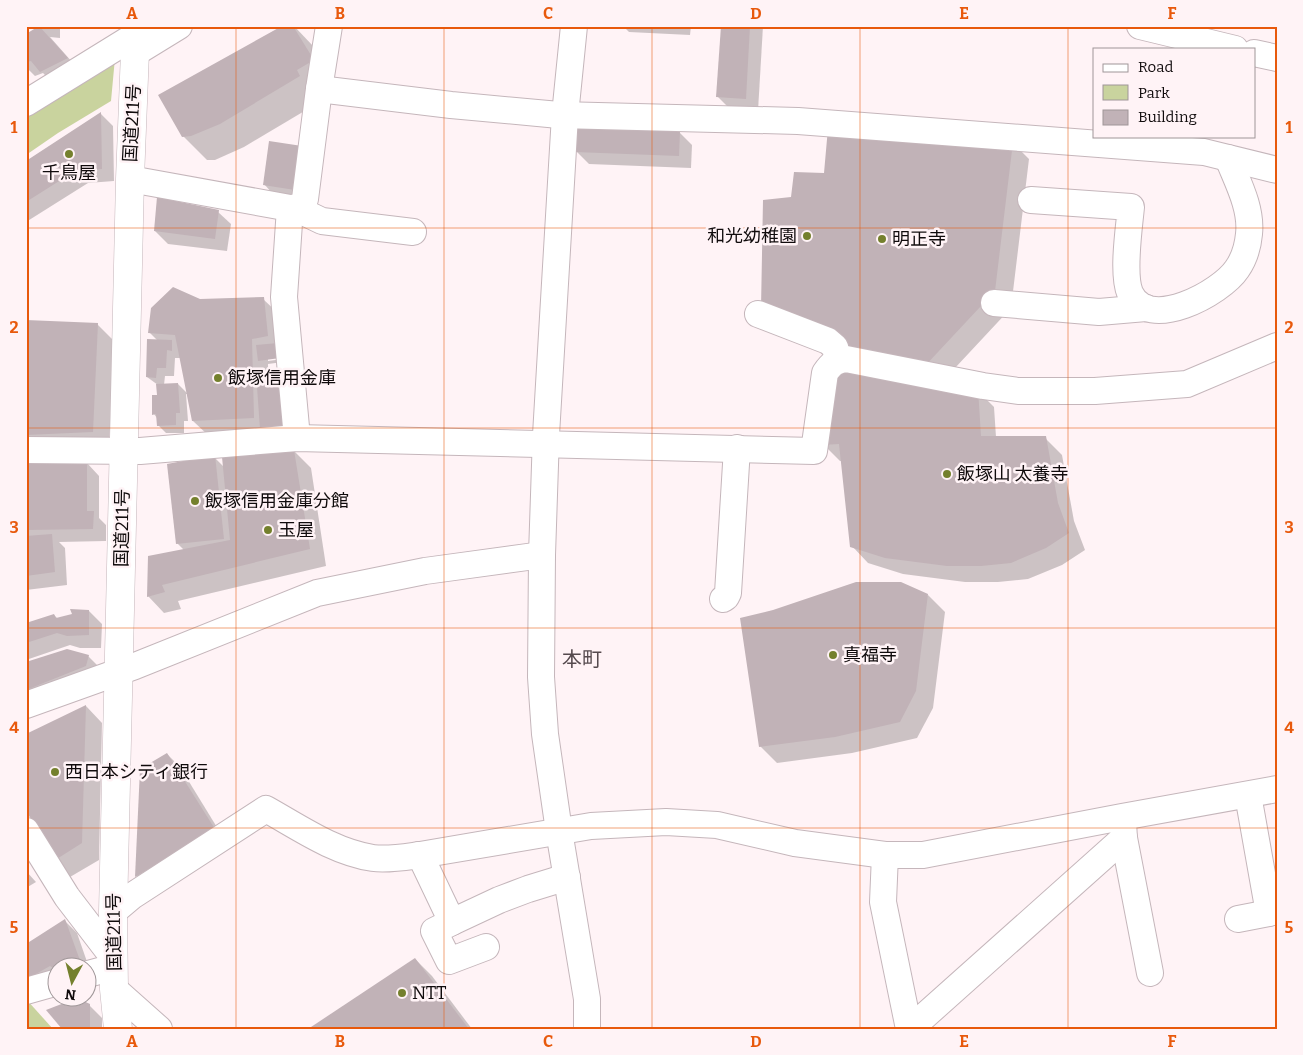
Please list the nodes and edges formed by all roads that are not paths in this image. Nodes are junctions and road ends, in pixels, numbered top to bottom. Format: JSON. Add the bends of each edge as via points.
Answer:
{"nodes":[{"id":1,"x":180,"y":26,"type":"edge"},
{"id":2,"x":329,"y":26,"type":"edge"},
{"id":3,"x":574,"y":26,"type":"edge"},
{"id":4,"x":1140,"y":26,"type":"edge"},
{"id":5,"x":136,"y":38,"type":"edge"},
{"id":6,"x":1231,"y":48,"type":"edge"},
{"id":7,"x":1256,"y":53,"type":"edge"},
{"id":8,"x":1277,"y":58,"type":"edge"},
{"id":9,"x":319,"y":89,"type":"junction"},
{"id":10,"x":26,"y":103,"type":"edge"},
{"id":11,"x":566,"y":115,"type":"junction"},
{"id":12,"x":1228,"y":158,"type":"junction"},
{"id":13,"x":1277,"y":170,"type":"edge"},
{"id":14,"x":130,"y":179,"type":"junction"},
{"id":15,"x":1031,"y":200,"type":"dead end"},
{"id":16,"x":293,"y":208,"type":"junction"},
{"id":17,"x":413,"y":232,"type":"dead end"},
{"id":18,"x":994,"y":303,"type":"dead end"},
{"id":19,"x":1146,"y":308,"type":"junction"},
{"id":20,"x":758,"y":314,"type":"dead end"},
{"id":21,"x":1277,"y":346,"type":"edge"},
{"id":22,"x":838,"y":360,"type":"junction"},
{"id":23,"x":297,"y":438,"type":"junction"},
{"id":24,"x":546,"y":444,"type":"junction"},
{"id":25,"x":737,"y":448,"type":"junction"},
{"id":26,"x":26,"y":450,"type":"edge"},
{"id":27,"x":124,"y":451,"type":"junction"},
{"id":28,"x":542,"y":555,"type":"junction"},
{"id":29,"x":723,"y":599,"type":"dead end"},
{"id":30,"x":118,"y":672,"type":"junction"},
{"id":31,"x":26,"y":705,"type":"edge"},
{"id":32,"x":1277,"y":789,"type":"edge"},
{"id":33,"x":1248,"y":795,"type":"junction"},
{"id":34,"x":1123,"y":828,"type":"junction"},
{"id":35,"x":26,"y":831,"type":"edge"},
{"id":36,"x":559,"y":832,"type":"junction"},
{"id":37,"x":420,"y":855,"type":"junction"},
{"id":38,"x":885,"y":855,"type":"junction"},
{"id":39,"x":567,"y":878,"type":"junction"},
{"id":40,"x":112,"y":912,"type":"junction"},
{"id":41,"x":1273,"y":912,"type":"edge"},
{"id":42,"x":1238,"y":919,"type":"dead end"},
{"id":43,"x":452,"y":922,"type":"junction"},
{"id":44,"x":486,"y":947,"type":"dead end"},
{"id":45,"x":114,"y":971,"type":"junction"},
{"id":46,"x":1150,"y":972,"type":"dead end"},
{"id":47,"x":98,"y":973,"type":"edge"},
{"id":48,"x":48,"y":985,"type":"edge"},
{"id":49,"x":26,"y":991,"type":"edge"},
{"id":50,"x":118,"y":1029,"type":"edge"},
{"id":51,"x":159,"y":1029,"type":"edge"},
{"id":52,"x":587,"y":1029,"type":"edge"},
{"id":53,"x":910,"y":1029,"type":"edge"}],
"edges":[{"from":1,"to":5,"type":"street"},
{"from":2,"to":9,"type":"street"},
{"from":3,"to":11,"type":"street"},
{"from":4,"to":6,"type":"street"},
{"from":5,"to":10,"type":"street"},
{"from":5,"to":14,"type":"highway","name":"国道211号"},
{"from":7,"to":8,"type":"street"},
{"from":9,"to":11,"type":"street"},
{"from":9,"to":16,"type":"street","via":[[305,199]]},
{"from":11,"to":12,"type":"street","via":[[798,121],[1204,152]]},
{"from":11,"to":24,"type":"street"},
{"from":12,"to":13,"type":"street"},
{"from":12,"to":19,"type":"street","via":[[1247,206],[1250,232],[1237,270],[1201,298],[1184,306]]},
{"from":14,"to":16,"type":"street"},
{"from":14,"to":27,"type":"highway","name":"国道211号"},
{"from":15,"to":19,"type":"street","via":[[1131,207],[1128,287],[1137,303]]},
{"from":16,"to":17,"type":"street","via":[[322,220]]},
{"from":16,"to":23,"type":"street","via":[[284,297]]},
{"from":18,"to":19,"type":"street","via":[[1100,312]]},
{"from":20,"to":22,"type":"street","via":[[828,341],[835,347]]},
{"from":21,"to":22,"type":"street","via":[[1187,384],[1095,391],[1018,391]]},
{"from":22,"to":25,"type":"street","via":[[825,373],[814,451]]},
{"from":23,"to":24,"type":"street"},
{"from":23,"to":27,"type":"street"},
{"from":24,"to":25,"type":"street"},
{"from":24,"to":28,"type":"street"},
{"from":25,"to":29,"type":"street","via":[[728,593]]},
{"from":26,"to":27,"type":"street"},
{"from":27,"to":30,"type":"highway","name":"国道211号"},
{"from":28,"to":30,"type":"street","via":[[425,571],[317,593]]},
{"from":28,"to":36,"type":"street","via":[[543,715]]},
{"from":30,"to":31,"type":"street"},
{"from":30,"to":40,"type":"highway","name":"国道211号"},
{"from":32,"to":33,"type":"street"},
{"from":33,"to":34,"type":"street"},
{"from":33,"to":41,"type":"street"},
{"from":34,"to":38,"type":"street","via":[[923,855]]},
{"from":34,"to":46,"type":"street"},
{"from":34,"to":53,"type":"street"},
{"from":35,"to":45,"type":"street"},
{"from":36,"to":37,"type":"street"},
{"from":36,"to":38,"type":"street","via":[[591,826],[666,822],[717,826]]},
{"from":36,"to":39,"type":"street"},
{"from":37,"to":40,"type":"street","via":[[373,858],[334,847],[266,810]]},
{"from":37,"to":43,"type":"street"},
{"from":38,"to":53,"type":"street","via":[[883,902]]},
{"from":39,"to":43,"type":"street","via":[[499,900]]},
{"from":39,"to":52,"type":"street","via":[[587,999]]},
{"from":40,"to":45,"type":"highway","name":"国道211号"},
{"from":41,"to":42,"type":"street"},
{"from":43,"to":44,"type":"street","via":[[434,931],[449,961]]},
{"from":45,"to":47,"type":"street"},
{"from":45,"to":50,"type":"highway","name":"国道211号"},
{"from":45,"to":51,"type":"street"},
{"from":48,"to":49,"type":"street"}]}
